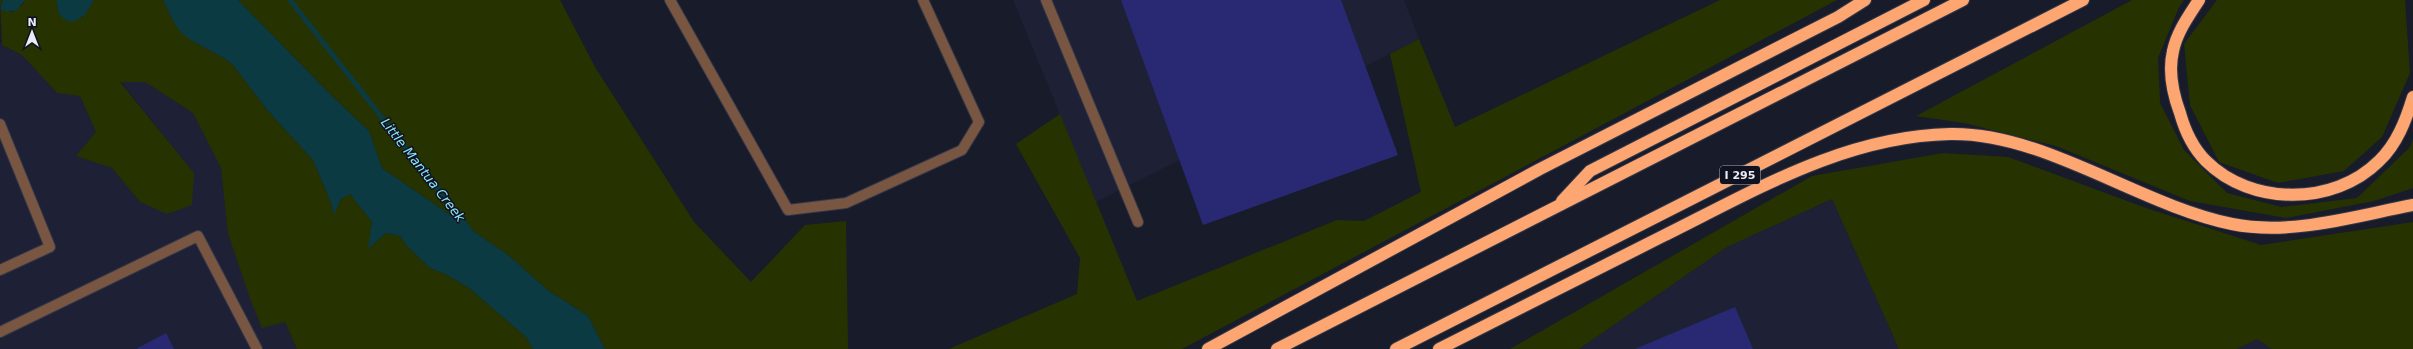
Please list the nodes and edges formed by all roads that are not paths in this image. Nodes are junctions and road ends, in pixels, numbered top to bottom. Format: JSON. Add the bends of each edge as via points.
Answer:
{"nodes":[{"id":1,"x":670,"y":0,"type":"edge"},
{"id":2,"x":923,"y":0,"type":"edge"},
{"id":3,"x":1046,"y":0,"type":"edge"},
{"id":4,"x":1865,"y":0,"type":"edge"},
{"id":5,"x":1924,"y":0,"type":"edge"},
{"id":6,"x":1964,"y":0,"type":"edge"},
{"id":7,"x":2083,"y":0,"type":"edge"},
{"id":8,"x":2199,"y":0,"type":"edge"},
{"id":9,"x":2413,"y":97,"type":"edge"},
{"id":10,"x":0,"y":124,"type":"edge"},
{"id":11,"x":2413,"y":205,"type":"edge"},
{"id":12,"x":1556,"y":208,"type":"junction"},
{"id":13,"x":1138,"y":222,"type":"dead end"},
{"id":14,"x":0,"y":270,"type":"edge"},
{"id":15,"x":0,"y":332,"type":"edge"},
{"id":16,"x":257,"y":349,"type":"edge"},
{"id":17,"x":1208,"y":349,"type":"edge"},
{"id":18,"x":1277,"y":349,"type":"edge"},
{"id":19,"x":1396,"y":349,"type":"edge"},
{"id":20,"x":1438,"y":349,"type":"edge"}],
"edges":[{"from":1,"to":2,"type":"lane","via":[[788,210],[846,203],[962,150],[979,122]]},
{"from":3,"to":13,"type":"lane"},
{"from":4,"to":17,"type":"highway","via":[[1838,17],[1540,169]]},
{"from":5,"to":12,"type":"highway","via":[[1590,171]]},
{"from":6,"to":12,"type":"highway"},
{"from":7,"to":19,"type":"highway","number":"I 295"},
{"from":8,"to":9,"type":"highway","via":[[2180,30],[2172,52],[2171,80],[2176,104],[2186,132],[2206,161],[2224,175],[2245,186],[2292,196],[2317,193],[2361,176],[2380,161],[2393,143],[2405,123]]},
{"from":10,"to":14,"type":"lane","via":[[50,247]]},
{"from":11,"to":20,"type":"highway","via":[[2312,224],[2274,228],[2233,224],[2174,207],[2010,141],[1951,134],[1876,142],[1795,170]]},
{"from":12,"to":18,"type":"highway"},
{"from":15,"to":16,"type":"lane","via":[[198,236]]}]}
